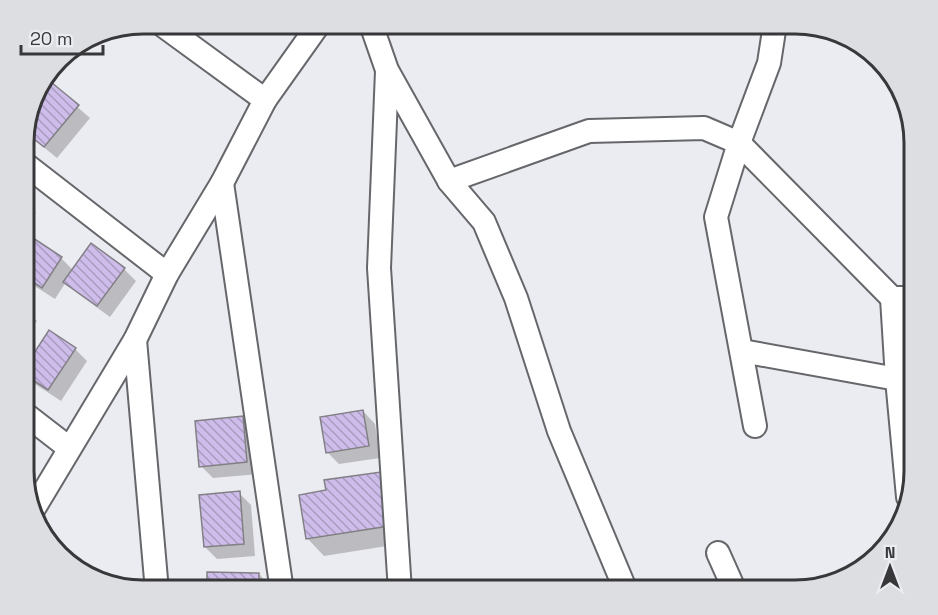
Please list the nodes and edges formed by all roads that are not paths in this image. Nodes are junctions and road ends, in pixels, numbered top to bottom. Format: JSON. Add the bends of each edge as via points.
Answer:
{"nodes":[{"id":1,"x":175,"y":34,"type":"edge"},
{"id":2,"x":312,"y":34,"type":"edge"},
{"id":3,"x":374,"y":34,"type":"edge"},
{"id":4,"x":773,"y":34,"type":"edge"},
{"id":5,"x":387,"y":70,"type":"junction"},
{"id":6,"x":265,"y":100,"type":"junction"},
{"id":7,"x":739,"y":143,"type":"junction"},
{"id":8,"x":34,"y":171,"type":"edge"},
{"id":9,"x":448,"y":181,"type":"junction"},
{"id":10,"x":222,"y":183,"type":"junction"},
{"id":11,"x":167,"y":274,"type":"junction"},
{"id":12,"x":903,"y":298,"type":"edge"},
{"id":13,"x":135,"y":340,"type":"junction"},
{"id":14,"x":742,"y":351,"type":"junction"},
{"id":15,"x":897,"y":379,"type":"junction"},
{"id":16,"x":34,"y":421,"type":"edge"},
{"id":17,"x":755,"y":426,"type":"dead end"},
{"id":18,"x":903,"y":443,"type":"edge"},
{"id":19,"x":69,"y":448,"type":"junction"},
{"id":20,"x":39,"y":500,"type":"edge"},
{"id":21,"x":718,"y":553,"type":"dead end"},
{"id":22,"x":156,"y":580,"type":"edge"},
{"id":23,"x":280,"y":580,"type":"edge"},
{"id":24,"x":399,"y":580,"type":"edge"},
{"id":25,"x":621,"y":580,"type":"edge"},
{"id":26,"x":730,"y":580,"type":"edge"}],
"edges":[{"from":1,"to":6,"type":"street"},
{"from":2,"to":6,"type":"street"},
{"from":3,"to":5,"type":"street"},
{"from":4,"to":7,"type":"street","via":[[769,63]]},
{"from":5,"to":9,"type":"street"},
{"from":5,"to":24,"type":"street","via":[[380,268]]},
{"from":6,"to":10,"type":"street"},
{"from":7,"to":9,"type":"street","via":[[704,128],[589,131]]},
{"from":7,"to":12,"type":"street"},
{"from":7,"to":14,"type":"street","via":[[716,218]]},
{"from":8,"to":11,"type":"street"},
{"from":9,"to":25,"type":"street","via":[[484,222],[516,298],[559,431]]},
{"from":10,"to":11,"type":"street"},
{"from":10,"to":23,"type":"street"},
{"from":11,"to":13,"type":"street"},
{"from":12,"to":15,"type":"street"},
{"from":13,"to":19,"type":"street"},
{"from":13,"to":22,"type":"street"},
{"from":14,"to":15,"type":"street"},
{"from":14,"to":17,"type":"street"},
{"from":15,"to":18,"type":"street"},
{"from":16,"to":19,"type":"street"},
{"from":19,"to":20,"type":"street"},
{"from":21,"to":26,"type":"street"}]}
